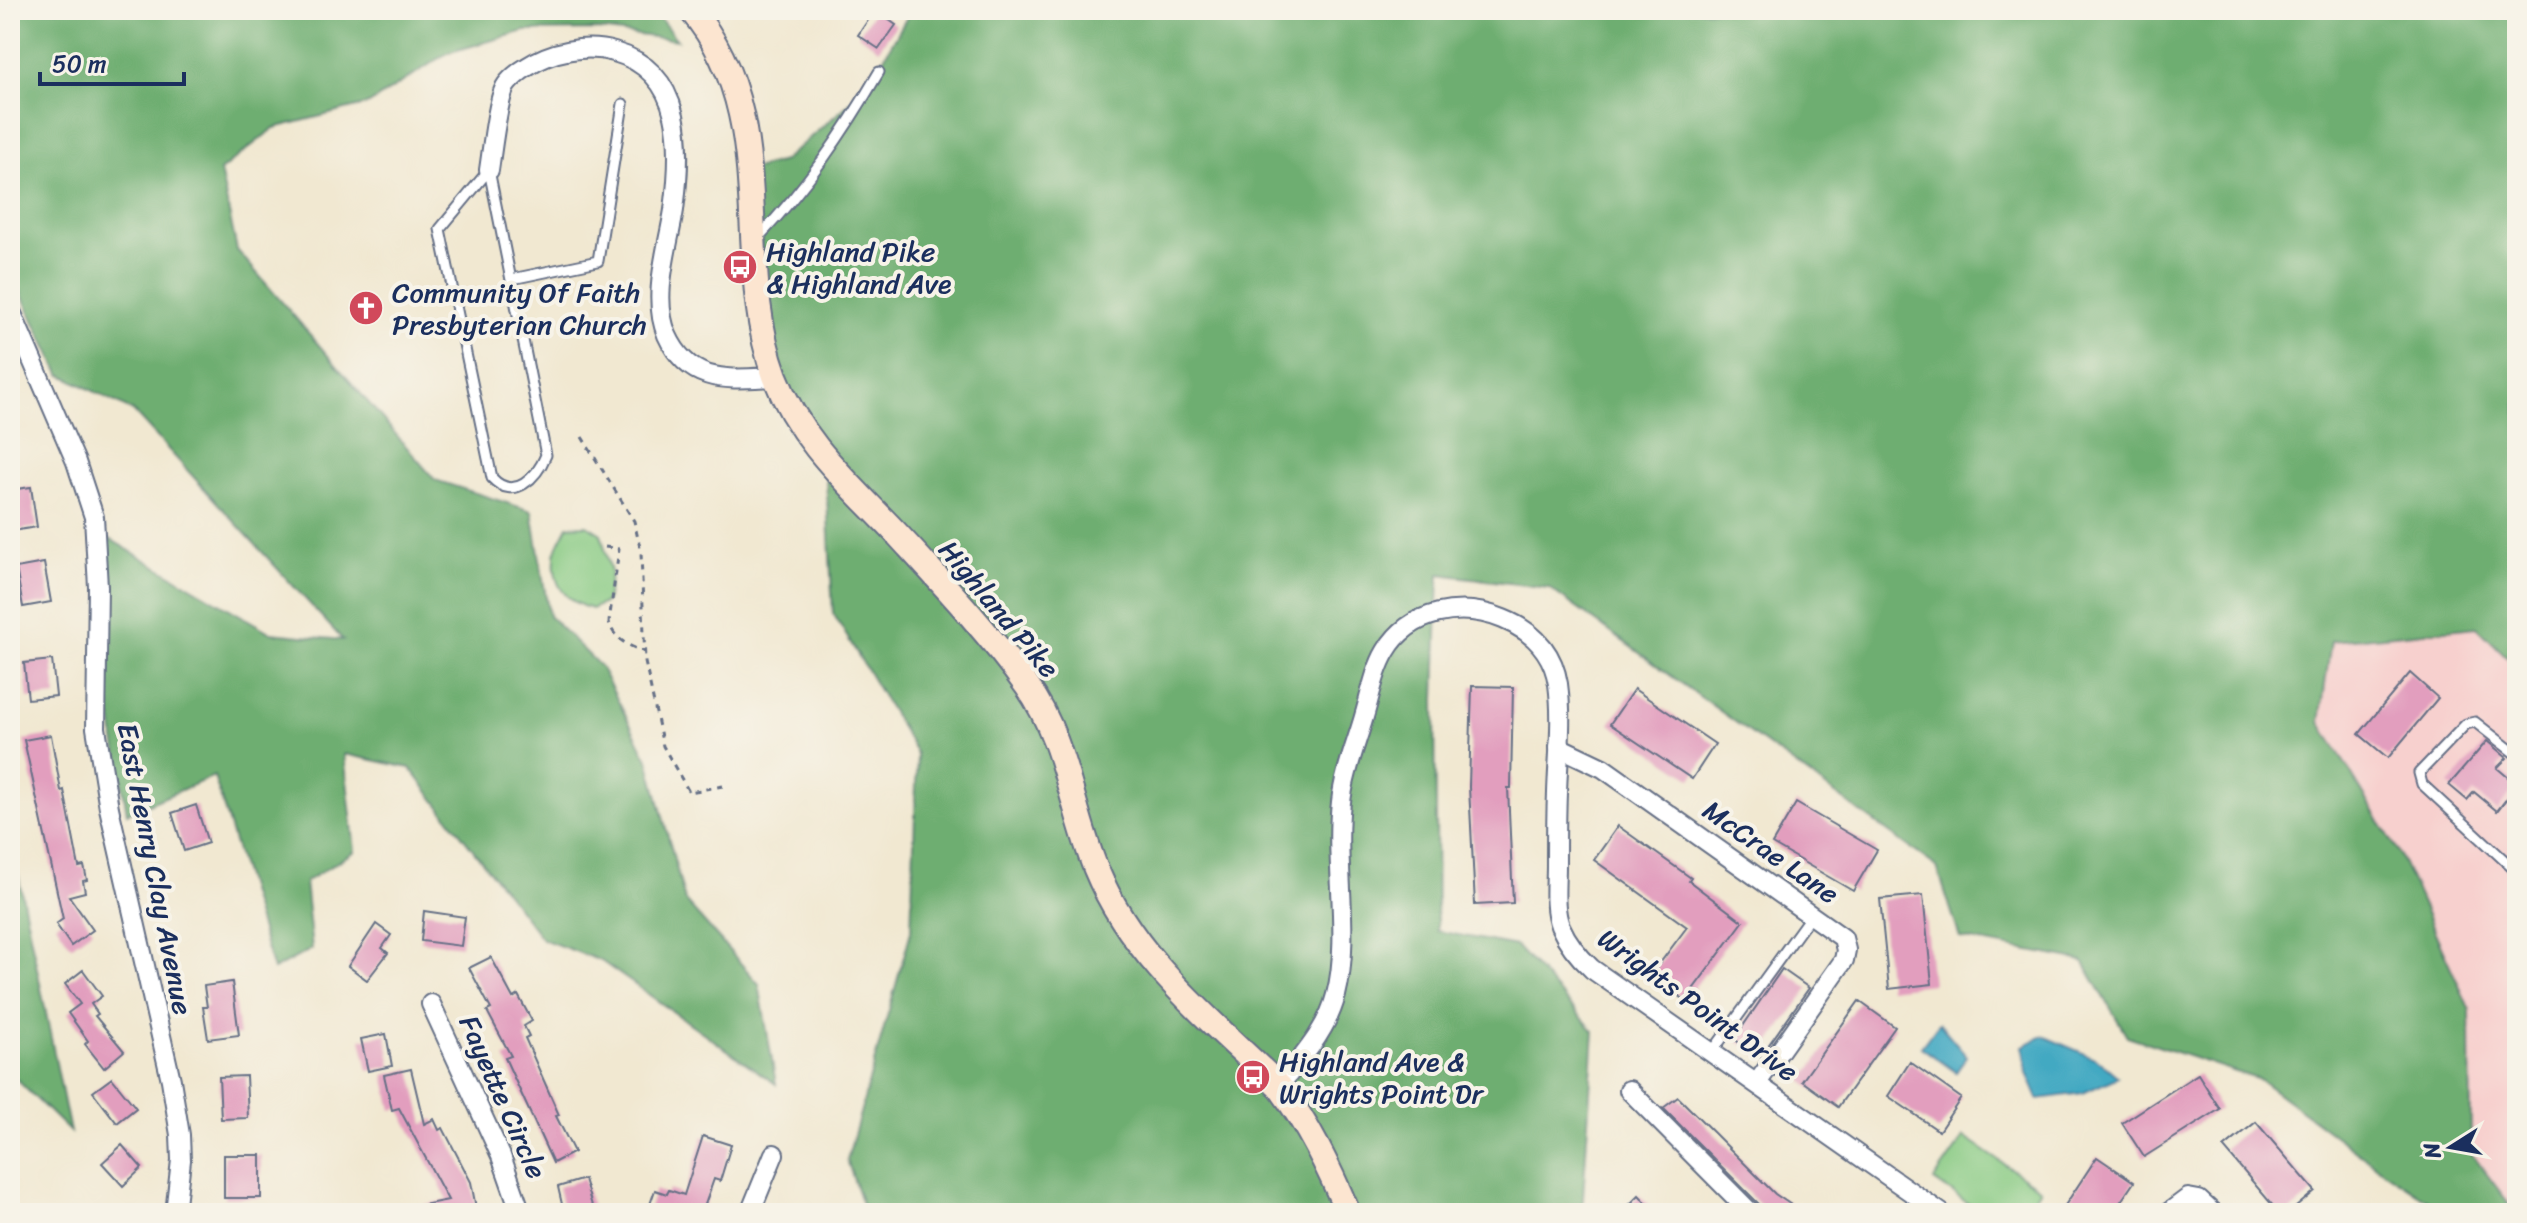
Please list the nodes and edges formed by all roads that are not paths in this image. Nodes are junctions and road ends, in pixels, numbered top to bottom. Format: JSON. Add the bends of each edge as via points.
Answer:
{"nodes":[{"id":1,"x":691,"y":10,"type":"edge"},
{"id":2,"x":879,"y":72,"type":"dead end"},
{"id":3,"x":623,"y":104,"type":"dead end"},
{"id":4,"x":489,"y":170,"type":"junction"},
{"id":5,"x":755,"y":241,"type":"junction"},
{"id":6,"x":512,"y":279,"type":"junction"},
{"id":7,"x":10,"y":309,"type":"edge"},
{"id":8,"x":775,"y":377,"type":"junction"},
{"id":9,"x":1559,"y":747,"type":"junction"},
{"id":10,"x":2517,"y":755,"type":"edge"},
{"id":11,"x":2517,"y":872,"type":"edge"},
{"id":12,"x":1812,"y":914,"type":"junction"},
{"id":13,"x":431,"y":1004,"type":"dead end"},
{"id":14,"x":1712,"y":1052,"type":"junction"},
{"id":15,"x":1757,"y":1083,"type":"junction"},
{"id":16,"x":1279,"y":1086,"type":"junction"},
{"id":17,"x":1629,"y":1090,"type":"dead end"},
{"id":18,"x":774,"y":1154,"type":"dead end"},
{"id":19,"x":175,"y":1213,"type":"edge"},
{"id":20,"x":521,"y":1213,"type":"edge"},
{"id":21,"x":750,"y":1213,"type":"edge"},
{"id":22,"x":1348,"y":1213,"type":"edge"},
{"id":23,"x":1751,"y":1213,"type":"edge"},
{"id":24,"x":1941,"y":1213,"type":"edge"},
{"id":25,"x":2168,"y":1213,"type":"edge"},
{"id":26,"x":2213,"y":1213,"type":"edge"}],
"edges":[{"from":1,"to":5,"type":"street","name":"Highland Pike","via":[[714,42],[738,99],[751,170]]},
{"from":2,"to":5,"type":"lane","via":[[815,173]]},
{"from":3,"to":6,"type":"lane","via":[[598,261]]},
{"from":4,"to":6,"type":"lane"},
{"from":4,"to":6,"type":"lane","via":[[440,229],[492,478],[507,488],[527,483],[546,455]]},
{"from":4,"to":8,"type":"street","via":[[505,87],[540,58],[584,49],[608,51],[632,57],[651,70],[667,91],[678,134],[674,207],[662,278],[666,333],[679,355],[705,375]]},
{"from":5,"to":8,"type":"street","name":"Highland Pike","via":[[759,301]]},
{"from":7,"to":19,"type":"street","name":"East Henry Clay Avenue","via":[[94,517],[96,728],[180,1135]]},
{"from":8,"to":16,"type":"street","name":"Highland Pike","via":[[795,419],[832,467],[981,628],[1041,706],[1060,750],[1095,868],[1135,940]]},
{"from":9,"to":12,"type":"street","name":"McCrae Lane","via":[[1603,768]]},
{"from":9,"to":14,"type":"street","name":"Wrights Point Drive","via":[[1560,926],[1592,969]]},
{"from":9,"to":16,"type":"street","name":"Wrights Point Drive","via":[[1562,710],[1557,676],[1531,633],[1485,611],[1456,609],[1429,615],[1391,644],[1341,799],[1337,992],[1315,1042]]},
{"from":10,"to":11,"type":"lane","via":[[2475,722],[2466,724],[2419,773],[2422,784]]},
{"from":12,"to":14,"type":"lane"},
{"from":12,"to":15,"type":"street","name":"McCrae Lane","via":[[1843,938],[1844,960]]},
{"from":13,"to":20,"type":"street","name":"Fayette Circle","via":[[501,1156]]},
{"from":14,"to":15,"type":"street","name":"Wrights Point Drive"},
{"from":15,"to":24,"type":"street","name":"Wrights Point Drive"},
{"from":16,"to":22,"type":"street","name":"Highland Pike","via":[[1321,1151]]},
{"from":17,"to":23,"type":"street"},
{"from":18,"to":21,"type":"street"},
{"from":25,"to":26,"type":"street","via":[[2191,1199]]}]}
